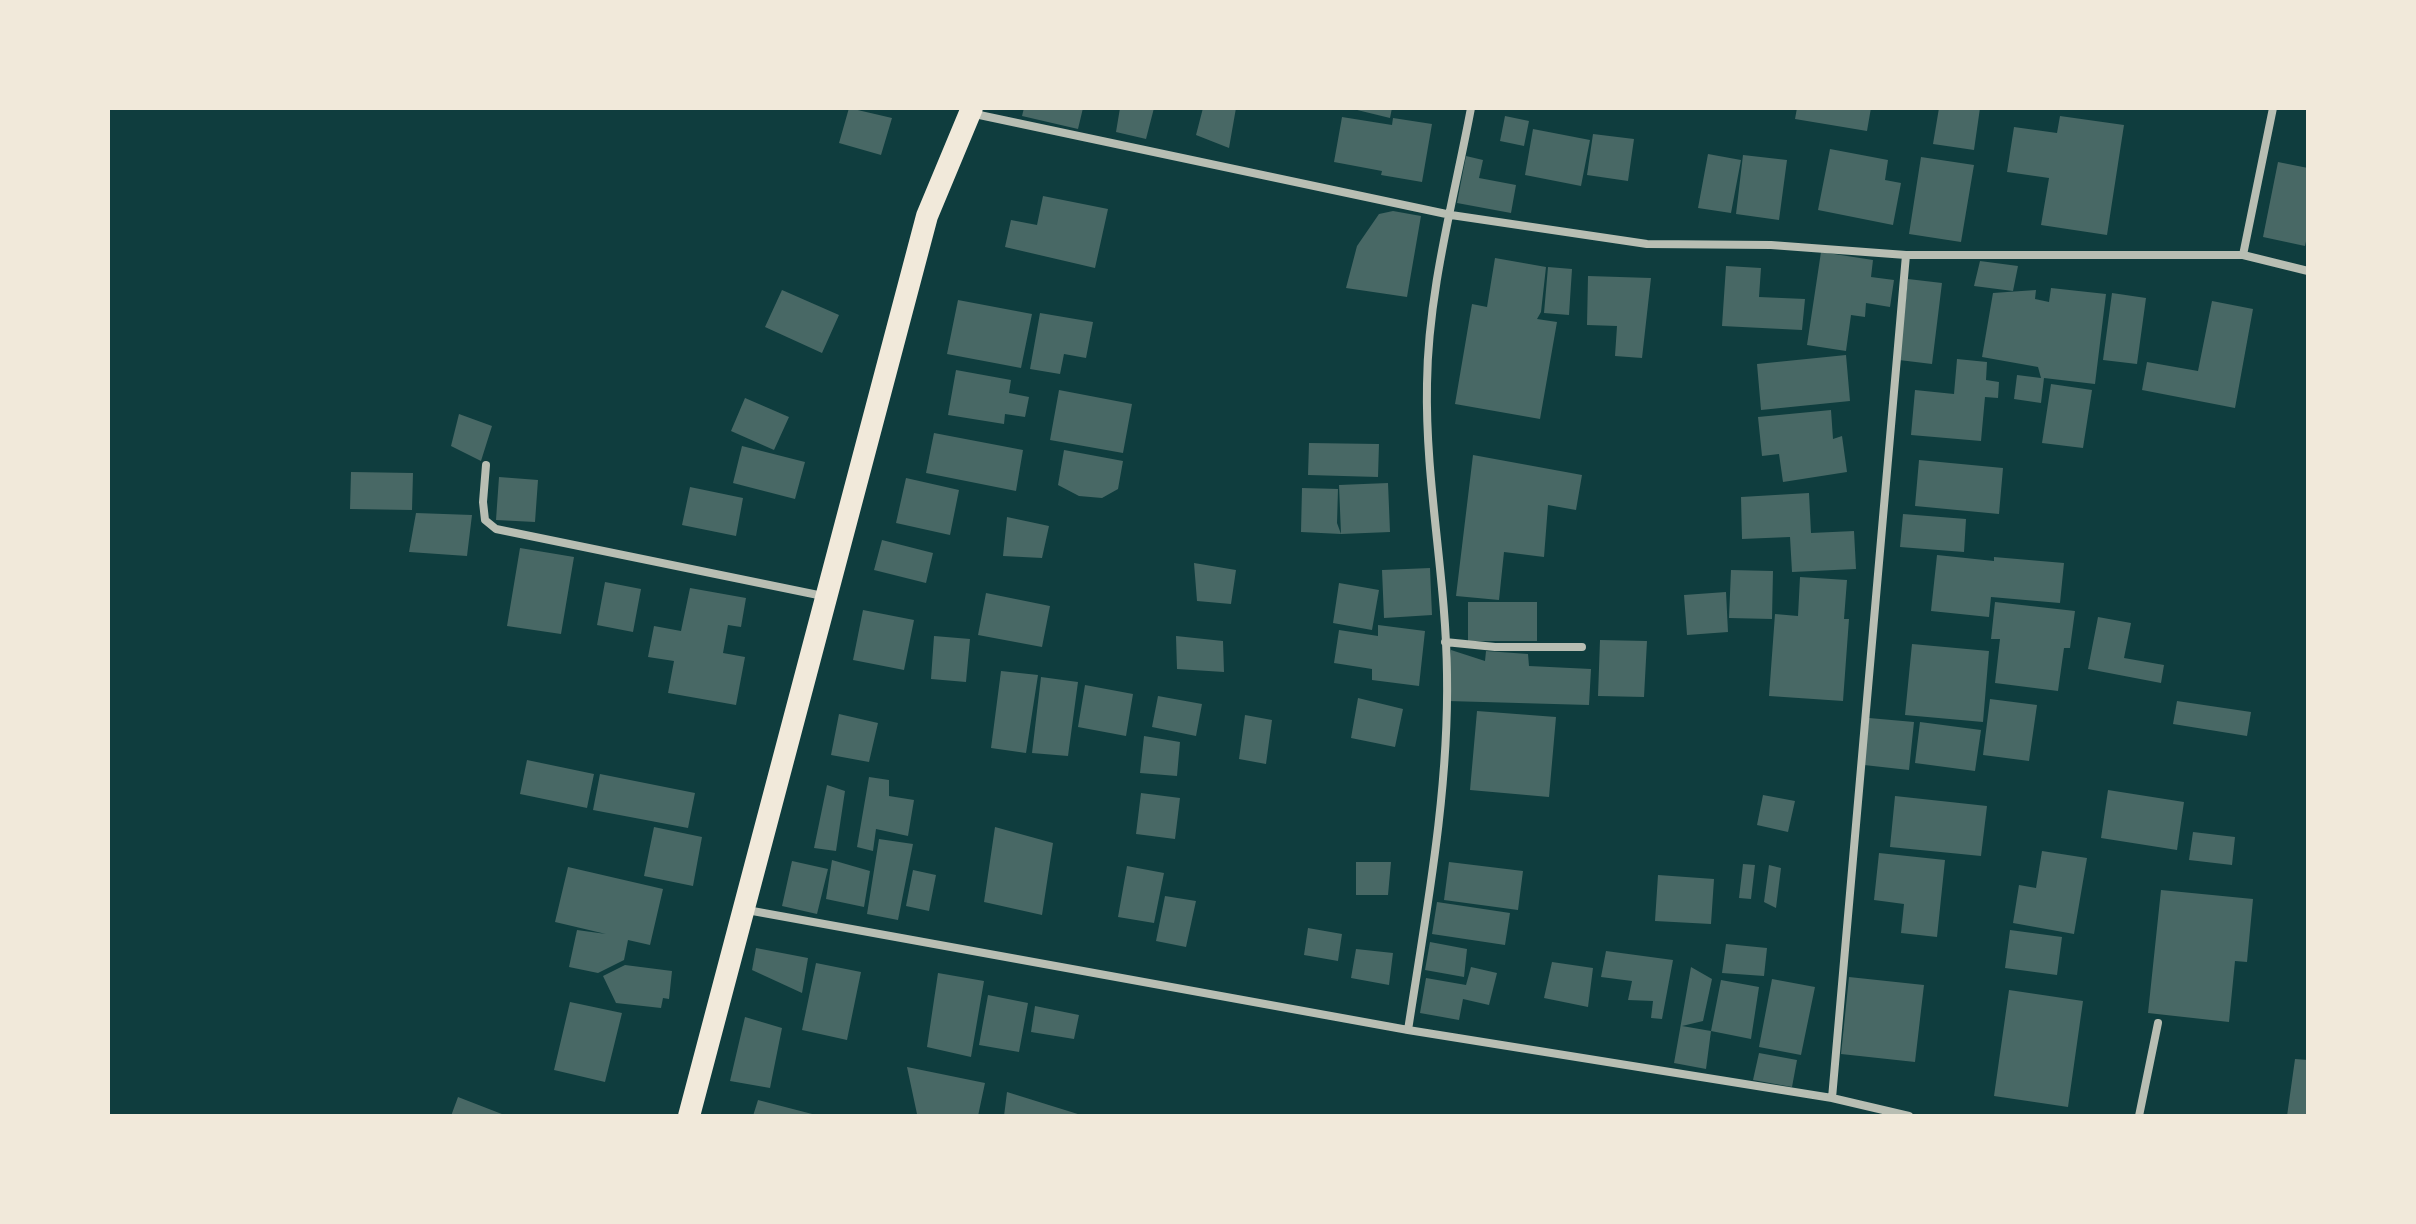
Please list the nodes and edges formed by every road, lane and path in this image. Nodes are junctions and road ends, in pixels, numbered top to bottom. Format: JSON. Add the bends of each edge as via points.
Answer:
{"nodes":[{"id":1,"x":1471,"y":108,"type":"edge"},
{"id":2,"x":2273,"y":108,"type":"edge"},
{"id":3,"x":971,"y":110,"type":"edge"},
{"id":4,"x":1451,"y":215,"type":"junction"},
{"id":5,"x":1906,"y":255,"type":"junction"},
{"id":6,"x":2243,"y":255,"type":"junction"},
{"id":7,"x":2308,"y":271,"type":"edge"},
{"id":8,"x":486,"y":465,"type":"dead end"},
{"id":9,"x":828,"y":597,"type":"junction"},
{"id":10,"x":1445,"y":642,"type":"junction"},
{"id":11,"x":1582,"y":647,"type":"dead end"},
{"id":12,"x":743,"y":910,"type":"junction"},
{"id":13,"x":2158,"y":1023,"type":"dead end"},
{"id":14,"x":1408,"y":1030,"type":"junction"},
{"id":15,"x":1832,"y":1098,"type":"junction"},
{"id":16,"x":689,"y":1116,"type":"edge"},
{"id":17,"x":1909,"y":1116,"type":"edge"},
{"id":18,"x":2139,"y":1116,"type":"edge"}],
"edges":[{"from":1,"to":4,"type":"street"},
{"from":2,"to":6,"type":"street"},
{"from":3,"to":4,"type":"street"},
{"from":3,"to":9,"type":"highway","via":[[927,216]]},
{"from":4,"to":5,"type":"street","via":[[1647,244],[1771,245]]},
{"from":4,"to":10,"type":"street","via":[[1433,300],[1427,381],[1428,459]]},
{"from":5,"to":6,"type":"street"},
{"from":5,"to":15,"type":"street"},
{"from":6,"to":7,"type":"street"},
{"from":8,"to":9,"type":"street","via":[[485,520],[496,529]]},
{"from":9,"to":12,"type":"highway"},
{"from":10,"to":11,"type":"street"},
{"from":10,"to":14,"type":"street","via":[[1437,838]]},
{"from":12,"to":14,"type":"street"},
{"from":12,"to":16,"type":"highway"},
{"from":13,"to":18,"type":"street"},
{"from":14,"to":15,"type":"street"},
{"from":15,"to":17,"type":"street"}]}
